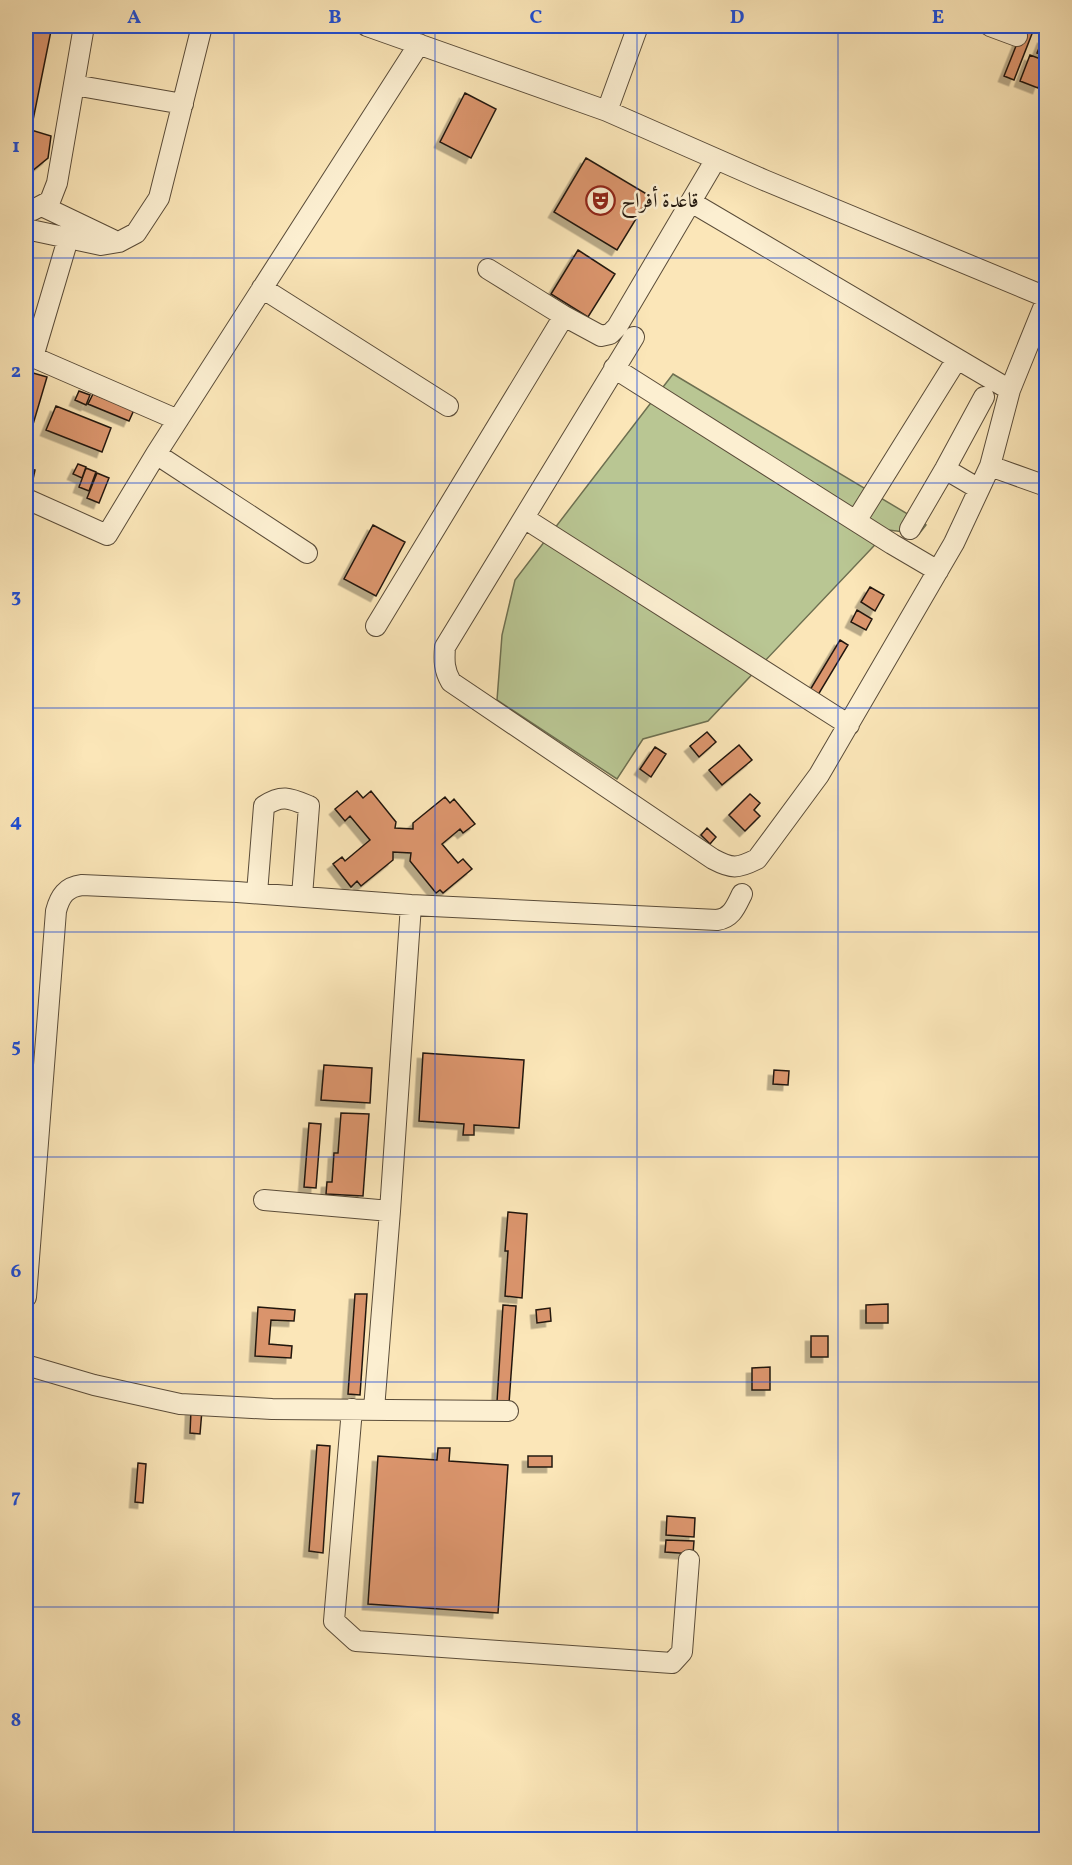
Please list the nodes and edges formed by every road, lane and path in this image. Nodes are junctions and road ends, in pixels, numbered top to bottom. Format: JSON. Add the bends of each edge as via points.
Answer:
{"nodes":[{"id":1,"x":84,"y":26,"type":"edge"},
{"id":2,"x":202,"y":26,"type":"edge"},
{"id":3,"x":367,"y":26,"type":"edge"},
{"id":4,"x":638,"y":26,"type":"edge"},
{"id":5,"x":990,"y":26,"type":"edge"},
{"id":6,"x":1017,"y":36,"type":"dead end"},
{"id":7,"x":419,"y":44,"type":"junction"},
{"id":8,"x":74,"y":85,"type":"junction"},
{"id":9,"x":183,"y":104,"type":"junction"},
{"id":10,"x":607,"y":111,"type":"junction"},
{"id":11,"x":716,"y":159,"type":"junction"},
{"id":12,"x":691,"y":202,"type":"junction"},
{"id":13,"x":34,"y":207,"type":"edge"},
{"id":14,"x":26,"y":230,"type":"edge"},
{"id":15,"x":68,"y":239,"type":"junction"},
{"id":16,"x":119,"y":242,"type":"junction"},
{"id":17,"x":488,"y":269,"type":"dead end"},
{"id":18,"x":262,"y":288,"type":"junction"},
{"id":19,"x":1047,"y":299,"type":"edge"},
{"id":20,"x":564,"y":316,"type":"junction"},
{"id":21,"x":633,"y":337,"type":"dead end"},
{"id":22,"x":957,"y":358,"type":"junction"},
{"id":23,"x":614,"y":368,"type":"junction"},
{"id":24,"x":1010,"y":390,"type":"junction"},
{"id":25,"x":984,"y":397,"type":"dead end"},
{"id":26,"x":448,"y":406,"type":"dead end"},
{"id":27,"x":178,"y":420,"type":"junction"},
{"id":28,"x":156,"y":454,"type":"junction"},
{"id":29,"x":990,"y":466,"type":"junction"},
{"id":30,"x":945,"y":470,"type":"junction"},
{"id":31,"x":1047,"y":486,"type":"edge"},
{"id":32,"x":980,"y":489,"type":"junction"},
{"id":33,"x":29,"y":500,"type":"dead end"},
{"id":34,"x":524,"y":518,"type":"junction"},
{"id":35,"x":856,"y":521,"type":"junction"},
{"id":36,"x":910,"y":529,"type":"dead end"},
{"id":37,"x":307,"y":553,"type":"dead end"},
{"id":38,"x":938,"y":571,"type":"junction"},
{"id":39,"x":376,"y":626,"type":"dead end"},
{"id":40,"x":849,"y":725,"type":"junction"},
{"id":41,"x":257,"y":893,"type":"junction"},
{"id":42,"x":742,"y":894,"type":"dead end"},
{"id":43,"x":302,"y":896,"type":"junction"},
{"id":44,"x":411,"y":904,"type":"junction"},
{"id":45,"x":264,"y":1200,"type":"dead end"},
{"id":46,"x":390,"y":1211,"type":"junction"},
{"id":47,"x":26,"y":1297,"type":"edge"},
{"id":48,"x":26,"y":1365,"type":"edge"},
{"id":49,"x":352,"y":1409,"type":"junction"},
{"id":50,"x":374,"y":1409,"type":"junction"},
{"id":51,"x":508,"y":1411,"type":"dead end"},
{"id":52,"x":689,"y":1560,"type":"dead end"}],
"edges":[{"from":1,"to":8,"type":"street"},
{"from":2,"to":9,"type":"street"},
{"from":3,"to":7,"type":"street"},
{"from":4,"to":10,"type":"street"},
{"from":5,"to":6,"type":"street"},
{"from":7,"to":10,"type":"street"},
{"from":7,"to":18,"type":"street"},
{"from":8,"to":9,"type":"street"},
{"from":8,"to":13,"type":"street","via":[[57,183],[50,201]]},
{"from":9,"to":16,"type":"street","via":[[159,198],[136,233]]},
{"from":10,"to":11,"type":"street"},
{"from":11,"to":12,"type":"street"},
{"from":11,"to":19,"type":"street"},
{"from":12,"to":20,"type":"street","via":[[610,334],[601,336]]},
{"from":12,"to":22,"type":"street"},
{"from":13,"to":16,"type":"street"},
{"from":14,"to":15,"type":"street"},
{"from":15,"to":16,"type":"street","via":[[101,245]]},
{"from":15,"to":27,"type":"street","via":[[33,357]]},
{"from":17,"to":20,"type":"street"},
{"from":18,"to":26,"type":"street"},
{"from":18,"to":27,"type":"street"},
{"from":19,"to":24,"type":"street"},
{"from":20,"to":39,"type":"street"},
{"from":21,"to":23,"type":"street"},
{"from":22,"to":24,"type":"street"},
{"from":22,"to":35,"type":"street"},
{"from":23,"to":34,"type":"street"},
{"from":23,"to":35,"type":"street"},
{"from":24,"to":29,"type":"street"},
{"from":25,"to":30,"type":"street"},
{"from":27,"to":28,"type":"street"},
{"from":28,"to":33,"type":"street","via":[[107,535]]},
{"from":28,"to":37,"type":"street"},
{"from":29,"to":31,"type":"street"},
{"from":29,"to":32,"type":"street"},
{"from":30,"to":32,"type":"street"},
{"from":30,"to":36,"type":"street"},
{"from":32,"to":38,"type":"street"},
{"from":34,"to":40,"type":"street"},
{"from":34,"to":40,"type":"street","via":[[445,647],[446,674],[451,682],[713,859],[729,868],[757,859],[819,775]]},
{"from":35,"to":38,"type":"street"},
{"from":38,"to":40,"type":"street"},
{"from":41,"to":43,"type":"street"},
{"from":41,"to":43,"type":"street","via":[[264,806],[276,798],[292,799],[309,807]]},
{"from":41,"to":47,"type":"street","via":[[82,885],[68,889],[60,898],[55,921]]},
{"from":42,"to":44,"type":"street","via":[[732,913],[717,920]]},
{"from":43,"to":44,"type":"street"},
{"from":44,"to":46,"type":"street"},
{"from":45,"to":46,"type":"street"},
{"from":46,"to":50,"type":"street"},
{"from":48,"to":49,"type":"street","via":[[180,1404]]},
{"from":49,"to":50,"type":"street"},
{"from":49,"to":52,"type":"street","via":[[334,1621],[357,1641],[672,1663],[682,1652]]},
{"from":50,"to":51,"type":"street"}]}
